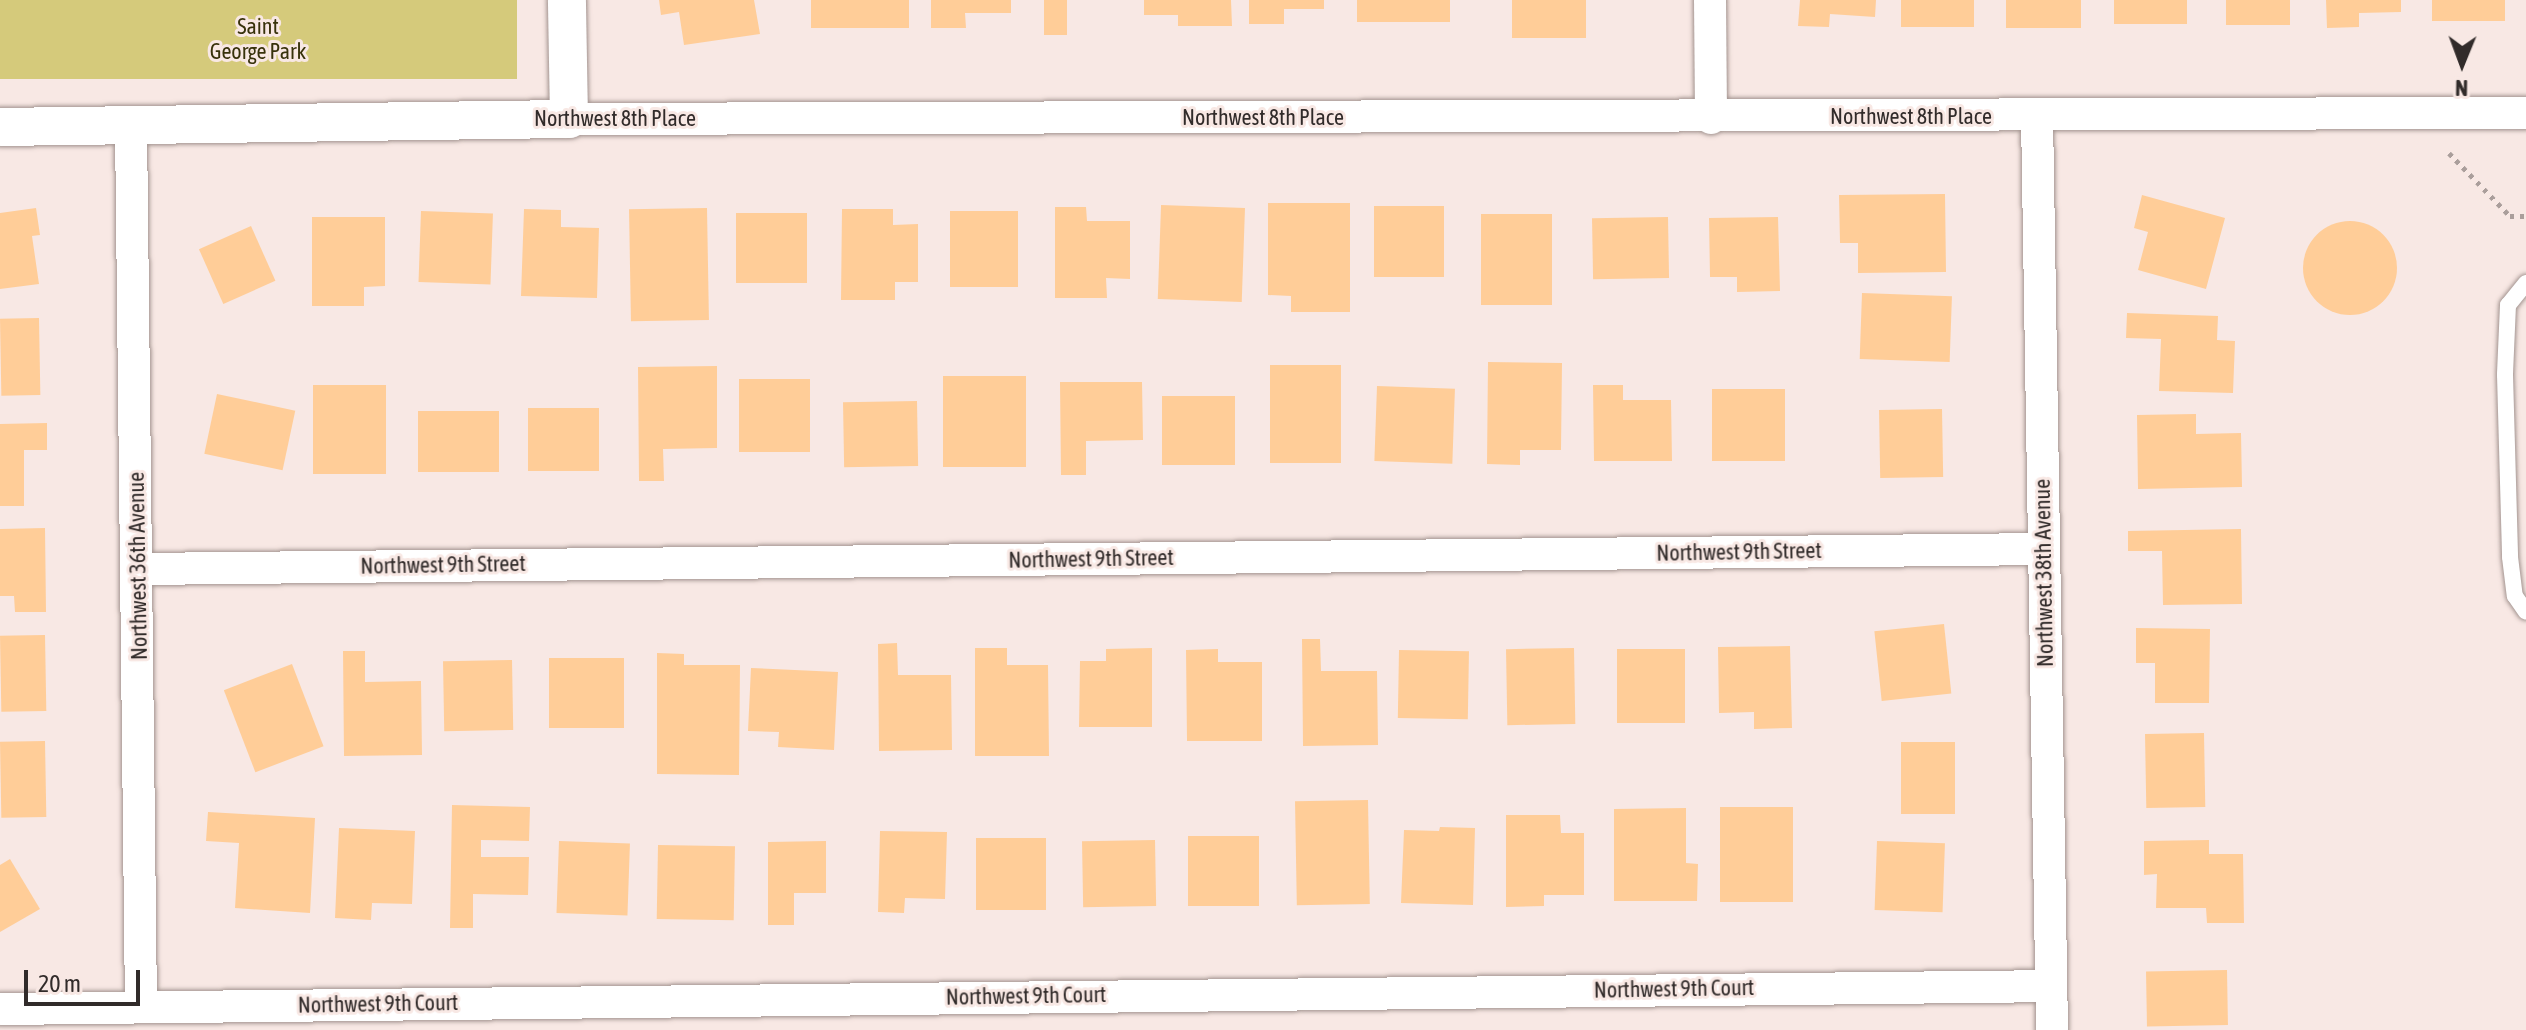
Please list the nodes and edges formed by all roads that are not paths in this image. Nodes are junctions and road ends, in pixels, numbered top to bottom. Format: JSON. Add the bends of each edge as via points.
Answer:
{"nodes":[{"id":1,"x":567,"y":0,"type":"edge"},
{"id":2,"x":1710,"y":0,"type":"edge"},
{"id":3,"x":2526,"y":113,"type":"edge"},
{"id":4,"x":2037,"y":116,"type":"junction"},
{"id":5,"x":1711,"y":118,"type":"junction"},
{"id":6,"x":569,"y":119,"type":"junction"},
{"id":7,"x":131,"y":126,"type":"junction"},
{"id":8,"x":0,"y":127,"type":"edge"},
{"id":9,"x":2526,"y":283,"type":"edge"},
{"id":10,"x":2044,"y":549,"type":"junction"},
{"id":11,"x":138,"y":569,"type":"junction"},
{"id":12,"x":2526,"y":612,"type":"edge"},
{"id":13,"x":2051,"y":986,"type":"junction"},
{"id":14,"x":141,"y":1006,"type":"junction"},
{"id":15,"x":0,"y":1009,"type":"edge"},
{"id":16,"x":2052,"y":1030,"type":"edge"}],
"edges":[{"from":1,"to":6,"type":"street"},
{"from":2,"to":5,"type":"street"},
{"from":3,"to":4,"type":"street","name":"Northwest 8th Place"},
{"from":4,"to":5,"type":"street","name":"Northwest 8th Place"},
{"from":4,"to":10,"type":"street","name":"Northwest 38th Avenue"},
{"from":5,"to":6,"type":"street","name":"Northwest 8th Place"},
{"from":6,"to":7,"type":"street","name":"Northwest 8th Place"},
{"from":7,"to":8,"type":"street","name":"Northwest 8th Place"},
{"from":7,"to":11,"type":"street","name":"Northwest 36th Avenue"},
{"from":9,"to":12,"type":"lane","via":[[2508,305],[2505,375],[2510,557],[2515,596]]},
{"from":10,"to":11,"type":"street","name":"Northwest 9th Street"},
{"from":10,"to":13,"type":"street","name":"Northwest 38th Avenue"},
{"from":11,"to":14,"type":"street","name":"Northwest 36th Avenue"},
{"from":13,"to":14,"type":"street","name":"Northwest 9th Court"},
{"from":13,"to":16,"type":"street","name":"Northwest 38th Avenue"},
{"from":14,"to":15,"type":"street","name":"Northwest 9th Court"}]}
